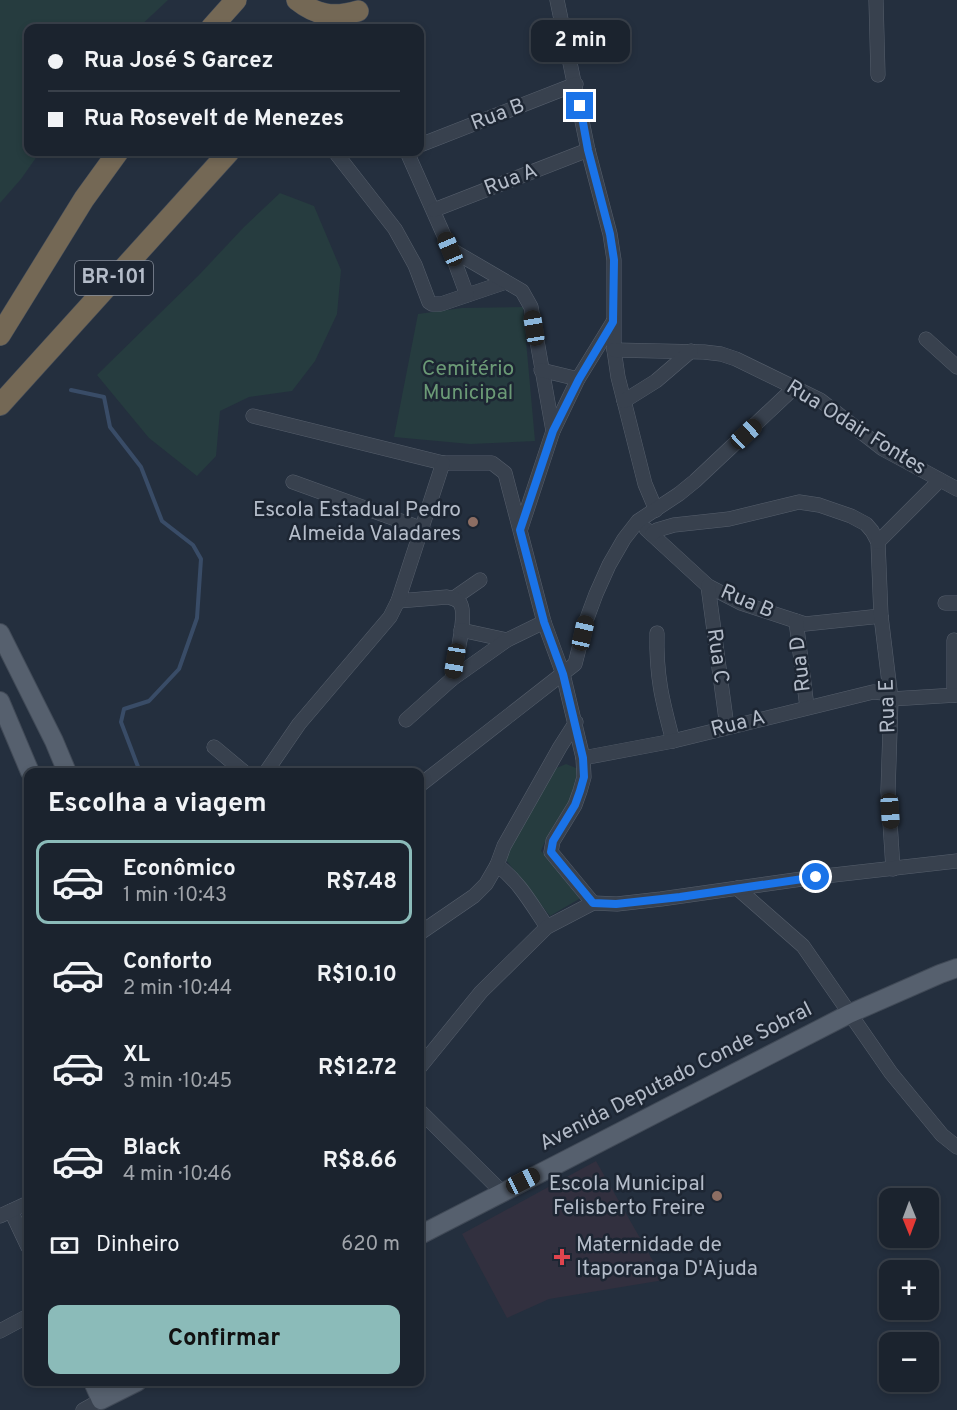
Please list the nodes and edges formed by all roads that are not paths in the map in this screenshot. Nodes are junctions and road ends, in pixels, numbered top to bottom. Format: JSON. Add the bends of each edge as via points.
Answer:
{"nodes":[{"id":1,"x":236,"y":0,"type":"edge"},
{"id":2,"x":297,"y":0,"type":"edge"},
{"id":3,"x":557,"y":0,"type":"edge"},
{"id":4,"x":876,"y":0,"type":"edge"},
{"id":5,"x":362,"y":5,"type":"edge"},
{"id":6,"x":215,"y":24,"type":"edge"},
{"id":7,"x":345,"y":24,"type":"edge"},
{"id":8,"x":878,"y":75,"type":"dead end"},
{"id":9,"x":576,"y":84,"type":"junction"},
{"id":10,"x":424,"y":143,"type":"edge"},
{"id":11,"x":588,"y":150,"type":"junction"},
{"id":12,"x":115,"y":156,"type":"edge"},
{"id":13,"x":225,"y":156,"type":"edge"},
{"id":14,"x":338,"y":156,"type":"edge"},
{"id":15,"x":409,"y":156,"type":"edge"},
{"id":16,"x":434,"y":210,"type":"junction"},
{"id":17,"x":450,"y":249,"type":"junction"},
{"id":18,"x":506,"y":282,"type":"junction"},
{"id":19,"x":467,"y":295,"type":"junction"},
{"id":20,"x":613,"y":322,"type":"junction"},
{"id":21,"x":0,"y":335,"type":"edge"},
{"id":22,"x":926,"y":339,"type":"dead end"},
{"id":23,"x":614,"y":350,"type":"junction"},
{"id":24,"x":691,"y":351,"type":"junction"},
{"id":25,"x":957,"y":367,"type":"edge"},
{"id":26,"x":541,"y":370,"type":"junction"},
{"id":27,"x":579,"y":379,"type":"junction"},
{"id":28,"x":795,"y":387,"type":"junction"},
{"id":29,"x":624,"y":401,"type":"junction"},
{"id":30,"x":0,"y":405,"type":"edge"},
{"id":31,"x":253,"y":416,"type":"dead end"},
{"id":32,"x":553,"y":431,"type":"junction"},
{"id":33,"x":444,"y":463,"type":"junction"},
{"id":34,"x":940,"y":480,"type":"junction"},
{"id":35,"x":293,"y":482,"type":"dead end"},
{"id":36,"x":957,"y":489,"type":"edge"},
{"id":37,"x":656,"y":510,"type":"junction"},
{"id":38,"x":638,"y":521,"type":"junction"},
{"id":39,"x":423,"y":530,"type":"junction"},
{"id":40,"x":520,"y":530,"type":"junction"},
{"id":41,"x":651,"y":534,"type":"junction"},
{"id":42,"x":878,"y":542,"type":"junction"},
{"id":43,"x":480,"y":580,"type":"dead end"},
{"id":44,"x":708,"y":586,"type":"junction"},
{"id":45,"x":454,"y":598,"type":"junction"},
{"id":46,"x":398,"y":602,"type":"junction"},
{"id":47,"x":881,"y":616,"type":"junction"},
{"id":48,"x":796,"y":621,"type":"junction"},
{"id":49,"x":544,"y":622,"type":"junction"},
{"id":50,"x":461,"y":630,"type":"junction"},
{"id":51,"x":657,"y":633,"type":"dead end"},
{"id":52,"x":1,"y":636,"type":"edge"},
{"id":53,"x":507,"y":640,"type":"junction"},
{"id":54,"x":954,"y":640,"type":"dead end"},
{"id":55,"x":563,"y":674,"type":"junction"},
{"id":56,"x":452,"y":679,"type":"junction"},
{"id":57,"x":956,"y":695,"type":"edge"},
{"id":58,"x":891,"y":699,"type":"junction"},
{"id":59,"x":0,"y":701,"type":"edge"},
{"id":60,"x":807,"y":708,"type":"junction"},
{"id":61,"x":406,"y":720,"type":"dead end"},
{"id":62,"x":576,"y":722,"type":"junction"},
{"id":63,"x":727,"y":727,"type":"junction"},
{"id":64,"x":672,"y":741,"type":"junction"},
{"id":65,"x":214,"y":747,"type":"dead end"},
{"id":66,"x":583,"y":758,"type":"junction"},
{"id":67,"x":28,"y":768,"type":"edge"},
{"id":68,"x":65,"y":768,"type":"edge"},
{"id":69,"x":239,"y":768,"type":"edge"},
{"id":70,"x":269,"y":768,"type":"edge"},
{"id":71,"x":424,"y":782,"type":"edge"},
{"id":72,"x":957,"y":861,"type":"edge"},
{"id":73,"x":497,"y":865,"type":"junction"},
{"id":74,"x":893,"y":869,"type":"junction"},
{"id":75,"x":737,"y":888,"type":"junction"},
{"id":76,"x":593,"y":903,"type":"junction"},
{"id":77,"x":547,"y":927,"type":"junction"},
{"id":78,"x":424,"y":930,"type":"edge"},
{"id":79,"x":957,"y":968,"type":"edge"},
{"id":80,"x":849,"y":1014,"type":"junction"},
{"id":81,"x":424,"y":1062,"type":"edge"},
{"id":82,"x":424,"y":1115,"type":"edge"},
{"id":83,"x":957,"y":1147,"type":"edge"},
{"id":84,"x":502,"y":1192,"type":"junction"},
{"id":85,"x":24,"y":1205,"type":"edge"},
{"id":86,"x":6,"y":1214,"type":"edge"},
{"id":87,"x":24,"y":1225,"type":"edge"},
{"id":88,"x":424,"y":1233,"type":"edge"},
{"id":89,"x":24,"y":1318,"type":"edge"},
{"id":90,"x":0,"y":1331,"type":"edge"},
{"id":91,"x":95,"y":1386,"type":"edge"},
{"id":92,"x":129,"y":1386,"type":"edge"},
{"id":93,"x":101,"y":1400,"type":"junction"},
{"id":94,"x":83,"y":1410,"type":"edge"}],
"edges":[{"from":1,"to":6,"type":"highway"},
{"from":2,"to":5,"type":"highway","via":[[326,15],[342,16]]},
{"from":3,"to":9,"type":"street"},
{"from":4,"to":8,"type":"street"},
{"from":5,"to":7,"type":"highway"},
{"from":9,"to":10,"type":"street","name":"Rua B"},
{"from":9,"to":11,"type":"street"},
{"from":11,"to":16,"type":"street","name":"Rua A"},
{"from":11,"to":20,"type":"street","via":[[614,260]]},
{"from":12,"to":21,"type":"highway","number":"BR-101"},
{"from":13,"to":30,"type":"highway","number":"BR-101"},
{"from":14,"to":19,"type":"street","via":[[395,229],[429,302],[441,304]]},
{"from":15,"to":16,"type":"street"},
{"from":16,"to":17,"type":"street"},
{"from":17,"to":18,"type":"street"},
{"from":17,"to":19,"type":"street"},
{"from":18,"to":19,"type":"street"},
{"from":18,"to":26,"type":"street","via":[[522,291],[531,307]]},
{"from":20,"to":23,"type":"street"},
{"from":20,"to":27,"type":"street"},
{"from":22,"to":25,"type":"street"},
{"from":23,"to":24,"type":"street","name":"Rua Odair Fontes"},
{"from":23,"to":29,"type":"street"},
{"from":24,"to":28,"type":"street","name":"Rua Odair Fontes","via":[[736,359]]},
{"from":24,"to":29,"type":"street","via":[[656,381]]},
{"from":26,"to":27,"type":"street"},
{"from":26,"to":32,"type":"street"},
{"from":27,"to":32,"type":"street"},
{"from":28,"to":34,"type":"street","name":"Rua Odair Fontes","via":[[820,400],[883,449]]},
{"from":28,"to":37,"type":"street","via":[[695,481]]},
{"from":29,"to":37,"type":"street","via":[[645,484]]},
{"from":31,"to":33,"type":"street"},
{"from":32,"to":40,"type":"street"},
{"from":33,"to":39,"type":"street"},
{"from":33,"to":40,"type":"street","via":[[500,467],[509,481]]},
{"from":34,"to":36,"type":"street","name":"Rua Odair Fontes"},
{"from":34,"to":42,"type":"street"},
{"from":35,"to":39,"type":"street"},
{"from":37,"to":38,"type":"street"},
{"from":38,"to":41,"type":"street","name":"Rua B"},
{"from":38,"to":55,"type":"street","via":[[609,565],[586,621],[575,664]]},
{"from":39,"to":46,"type":"street"},
{"from":40,"to":49,"type":"street"},
{"from":41,"to":42,"type":"street","via":[[674,525],[729,519],[807,502],[866,524]]},
{"from":41,"to":44,"type":"street","name":"Rua B"},
{"from":42,"to":47,"type":"street","name":"Rua E"},
{"from":43,"to":45,"type":"street"},
{"from":44,"to":48,"type":"street","name":"Rua B","via":[[741,603]]},
{"from":44,"to":63,"type":"street","name":"Rua C"},
{"from":45,"to":46,"type":"street"},
{"from":45,"to":50,"type":"street","via":[[462,609]]},
{"from":46,"to":70,"type":"street","via":[[377,634],[299,724]]},
{"from":47,"to":48,"type":"street","name":"Rua B","via":[[805,624]]},
{"from":47,"to":58,"type":"street","name":"Rua E"},
{"from":48,"to":60,"type":"street","name":"Rua D"},
{"from":49,"to":53,"type":"street"},
{"from":49,"to":55,"type":"street"},
{"from":50,"to":53,"type":"street"},
{"from":50,"to":56,"type":"street"},
{"from":51,"to":64,"type":"street","via":[[660,694]]},
{"from":52,"to":68,"type":"main road"},
{"from":53,"to":56,"type":"street"},
{"from":54,"to":57,"type":"street"},
{"from":55,"to":62,"type":"street"},
{"from":55,"to":71,"type":"street"},
{"from":56,"to":61,"type":"street"},
{"from":57,"to":58,"type":"street","name":"Rua A"},
{"from":58,"to":60,"type":"street","name":"Rua A","via":[[884,693],[873,692]]},
{"from":58,"to":74,"type":"street","name":"Rua E","via":[[888,791]]},
{"from":59,"to":67,"type":"main road"},
{"from":60,"to":63,"type":"street","name":"Rua A"},
{"from":62,"to":66,"type":"street"},
{"from":62,"to":73,"type":"street","via":[[504,846]]},
{"from":63,"to":64,"type":"street","name":"Rua A"},
{"from":64,"to":66,"type":"street","name":"Rua A"},
{"from":65,"to":69,"type":"street"},
{"from":66,"to":76,"type":"street","via":[[580,791],[551,852]]},
{"from":72,"to":74,"type":"street"},
{"from":73,"to":77,"type":"street","via":[[522,890]]},
{"from":73,"to":78,"type":"street","via":[[474,896]]},
{"from":74,"to":75,"type":"street"},
{"from":75,"to":76,"type":"street","via":[[650,901]]},
{"from":75,"to":80,"type":"street","via":[[803,946]]},
{"from":76,"to":77,"type":"street"},
{"from":77,"to":81,"type":"street","via":[[481,992]]},
{"from":79,"to":80,"type":"main road","name":"Avenida Deputado Conde Sobral"},
{"from":80,"to":83,"type":"street","via":[[918,1108]]},
{"from":80,"to":84,"type":"main road","name":"Avenida Deputado Conde Sobral"},
{"from":82,"to":84,"type":"street"},
{"from":84,"to":88,"type":"main road","name":"Avenida Deputado Conde Sobral"},
{"from":85,"to":86,"type":"street"},
{"from":86,"to":87,"type":"street"},
{"from":89,"to":90,"type":"street"},
{"from":91,"to":93,"type":"main road"},
{"from":92,"to":93,"type":"main road"},
{"from":93,"to":94,"type":"street"}]}
